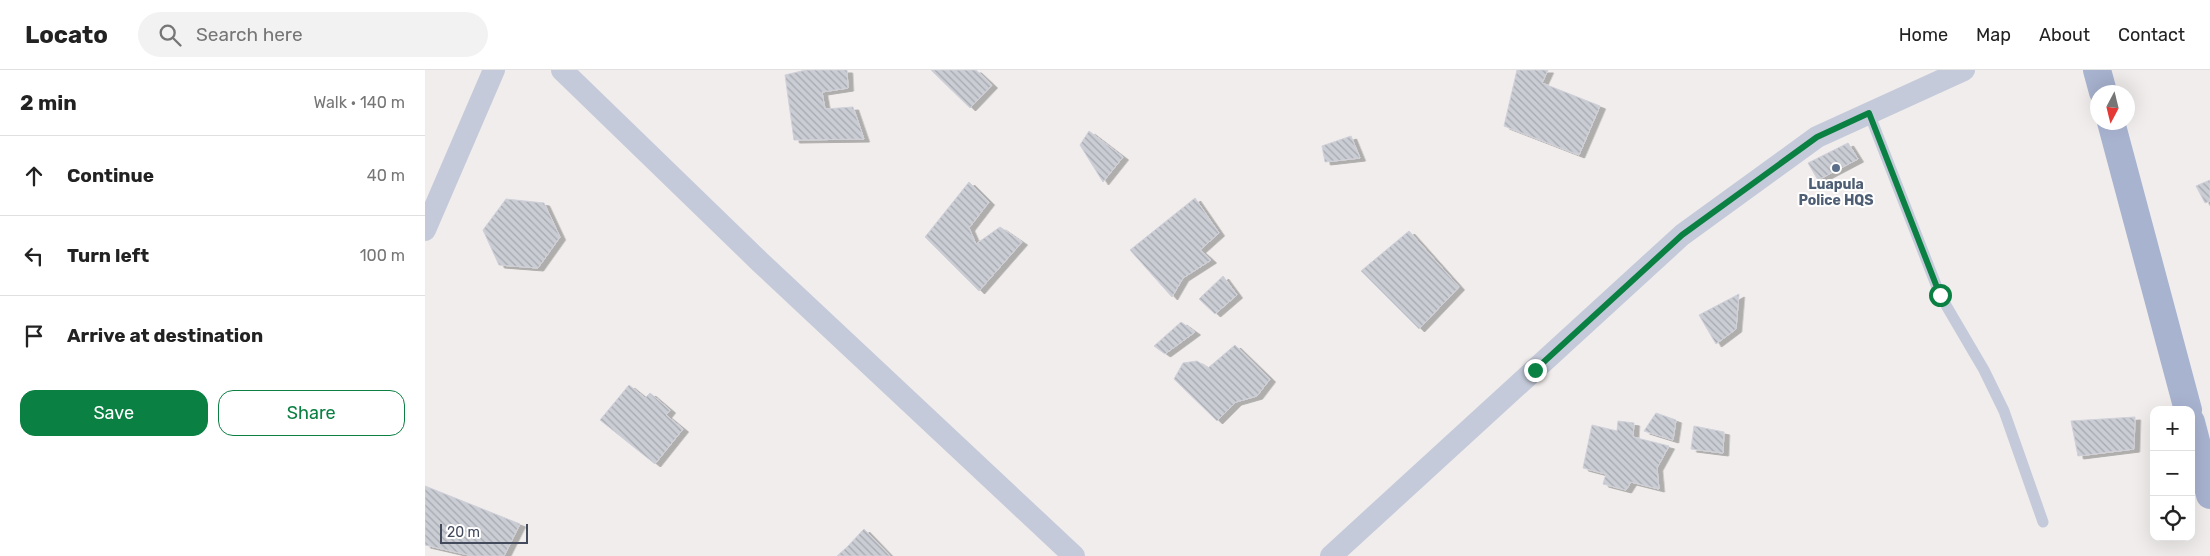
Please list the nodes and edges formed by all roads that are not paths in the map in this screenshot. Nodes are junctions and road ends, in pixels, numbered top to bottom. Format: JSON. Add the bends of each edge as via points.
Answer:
{"nodes":[{"id":1,"x":494,"y":70,"type":"edge"},
{"id":2,"x":562,"y":70,"type":"edge"},
{"id":3,"x":1964,"y":70,"type":"edge"},
{"id":4,"x":2097,"y":70,"type":"edge"},
{"id":5,"x":2101,"y":85,"type":"edge"},
{"id":6,"x":1869,"y":113,"type":"junction"},
{"id":7,"x":2113,"y":130,"type":"edge"},
{"id":8,"x":425,"y":230,"type":"edge"},
{"id":9,"x":2187,"y":406,"type":"edge"},
{"id":10,"x":2195,"y":437,"type":"edge"},
{"id":11,"x":2210,"y":495,"type":"edge"},
{"id":12,"x":2043,"y":522,"type":"dead end"},
{"id":13,"x":1074,"y":556,"type":"edge"},
{"id":14,"x":1331,"y":556,"type":"edge"}],
"edges":[{"from":1,"to":8,"type":"street"},
{"from":2,"to":13,"type":"street"},
{"from":3,"to":6,"type":"street"},
{"from":4,"to":5,"type":"main road"},
{"from":6,"to":12,"type":"lane","via":[[1940,295],[2004,411]]},
{"from":6,"to":14,"type":"street","via":[[1817,137],[1682,235]]},
{"from":7,"to":9,"type":"main road"},
{"from":10,"to":11,"type":"main road"}]}
